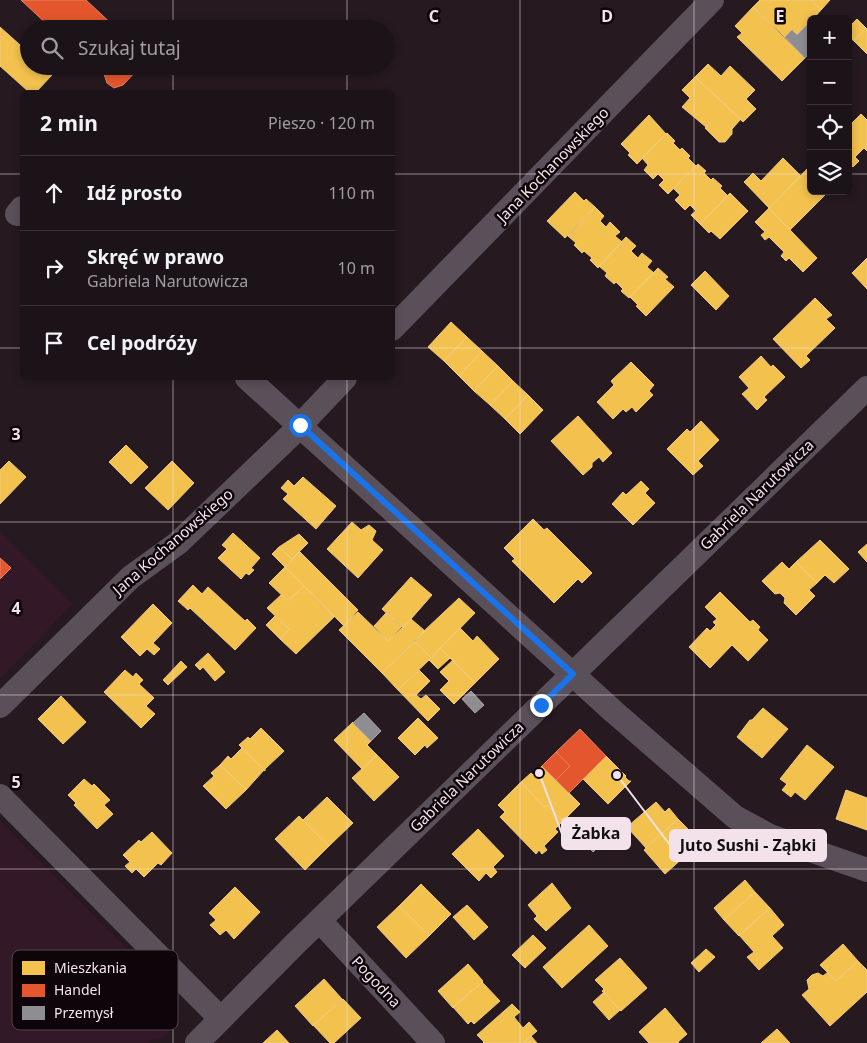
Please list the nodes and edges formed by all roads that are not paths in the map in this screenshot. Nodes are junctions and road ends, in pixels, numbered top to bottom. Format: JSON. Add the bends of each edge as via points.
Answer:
{"nodes":[{"id":1,"x":712,"y":0,"type":"edge"},
{"id":2,"x":395,"y":326,"type":"edge"},
{"id":3,"x":249,"y":380,"type":"edge"},
{"id":4,"x":342,"y":380,"type":"edge"},
{"id":5,"x":867,"y":388,"type":"edge"},
{"id":6,"x":300,"y":425,"type":"junction"},
{"id":7,"x":573,"y":674,"type":"junction"},
{"id":8,"x":0,"y":706,"type":"edge"},
{"id":9,"x":0,"y":796,"type":"edge"},
{"id":10,"x":867,"y":870,"type":"edge"},
{"id":11,"x":320,"y":921,"type":"junction"},
{"id":12,"x":153,"y":950,"type":"edge"},
{"id":13,"x":178,"y":976,"type":"edge"},
{"id":14,"x":221,"y":1019,"type":"junction"},
{"id":15,"x":197,"y":1043,"type":"edge"},
{"id":16,"x":433,"y":1043,"type":"edge"}],
"edges":[{"from":1,"to":2,"type":"street","name":"Jana Kochanowskiego"},
{"from":3,"to":6,"type":"street"},
{"from":4,"to":6,"type":"street","name":"Jana Kochanowskiego"},
{"from":5,"to":7,"type":"street","name":"Gabriela Narutowicza"},
{"from":6,"to":7,"type":"street"},
{"from":6,"to":8,"type":"street","name":"Jana Kochanowskiego","via":[[178,543],[131,577]]},
{"from":7,"to":10,"type":"street","via":[[739,820],[784,842]]},
{"from":7,"to":11,"type":"street","name":"Gabriela Narutowicza"},
{"from":9,"to":12,"type":"street"},
{"from":11,"to":14,"type":"street","name":"Gabriela Narutowicza"},
{"from":11,"to":16,"type":"street","name":"Pogodna"},
{"from":13,"to":14,"type":"street"},
{"from":14,"to":15,"type":"street","name":"Gabriela Narutowicza"}]}
